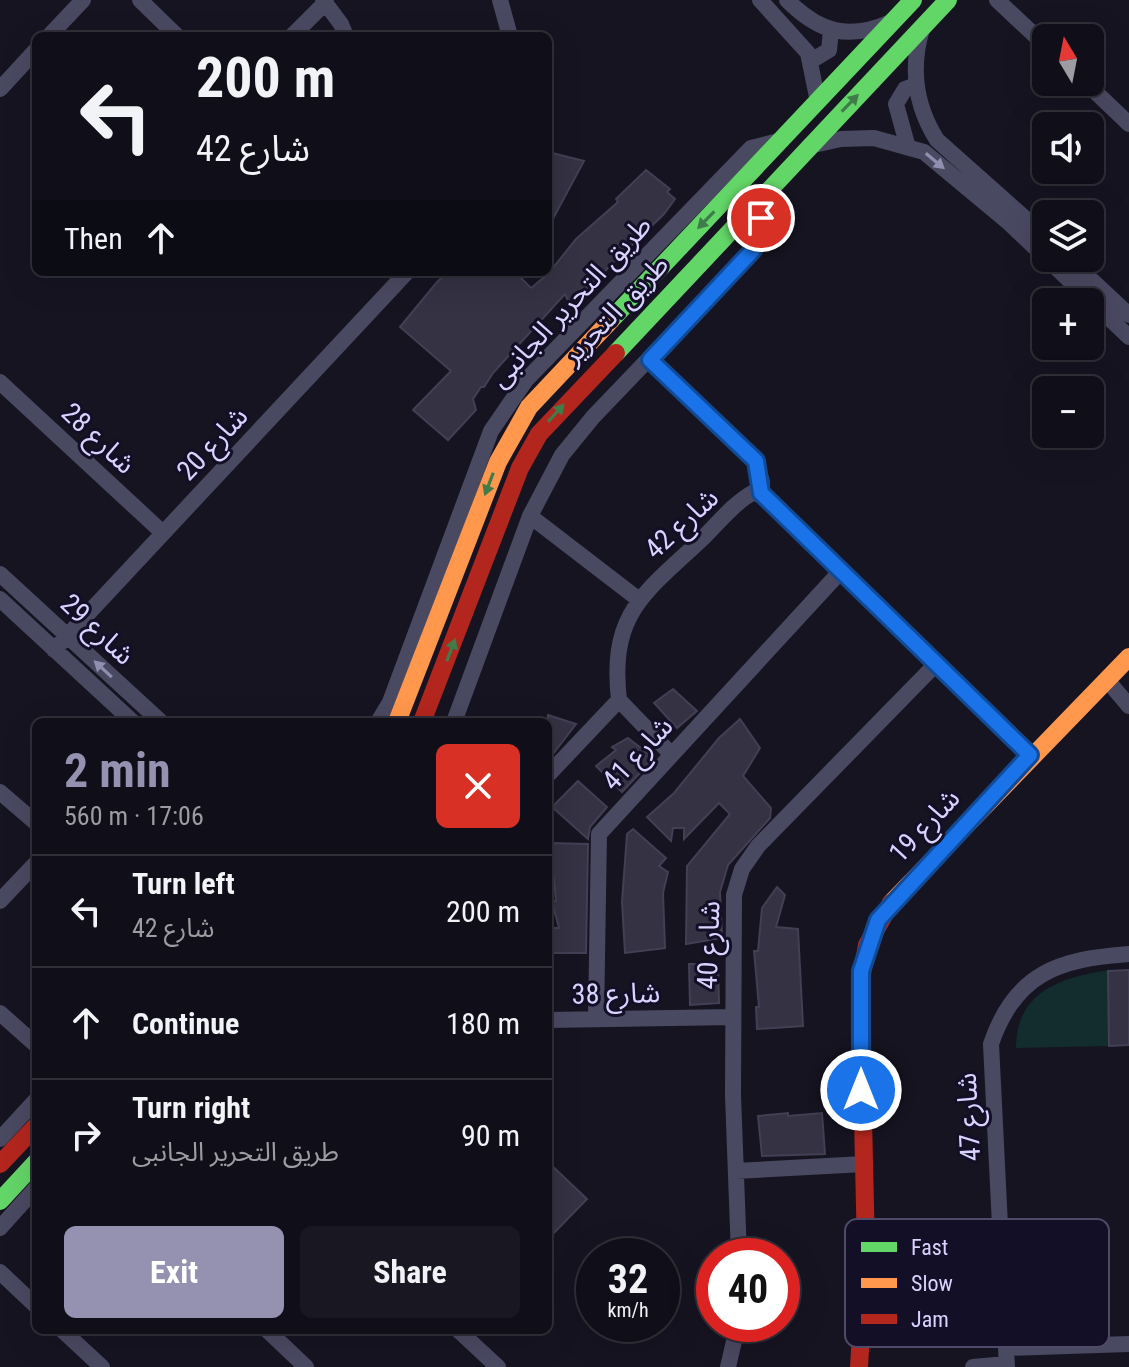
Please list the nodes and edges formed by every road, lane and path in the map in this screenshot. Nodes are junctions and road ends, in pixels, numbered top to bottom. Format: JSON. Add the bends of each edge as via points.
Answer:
{"nodes":[{"id":1,"x":83,"y":0,"type":"edge"},
{"id":2,"x":140,"y":0,"type":"edge"},
{"id":3,"x":500,"y":0,"type":"edge"},
{"id":4,"x":760,"y":0,"type":"edge"},
{"id":5,"x":787,"y":0,"type":"edge"},
{"id":6,"x":913,"y":0,"type":"edge"},
{"id":7,"x":948,"y":0,"type":"edge"},
{"id":8,"x":997,"y":0,"type":"edge"},
{"id":9,"x":324,"y":1,"type":"edge"},
{"id":10,"x":892,"y":21,"type":"junction"},
{"id":11,"x":922,"y":27,"type":"junction"},
{"id":12,"x":831,"y":30,"type":"junction"},
{"id":13,"x":53,"y":32,"type":"edge"},
{"id":14,"x":173,"y":32,"type":"edge"},
{"id":15,"x":296,"y":32,"type":"edge"},
{"id":16,"x":343,"y":32,"type":"edge"},
{"id":17,"x":509,"y":32,"type":"edge"},
{"id":18,"x":1032,"y":33,"type":"edge"},
{"id":19,"x":32,"y":54,"type":"edge"},
{"id":20,"x":811,"y":61,"type":"junction"},
{"id":21,"x":916,"y":85,"type":"junction"},
{"id":22,"x":0,"y":89,"type":"edge"},
{"id":23,"x":1100,"y":96,"type":"edge"},
{"id":24,"x":818,"y":102,"type":"junction"},
{"id":25,"x":1129,"y":124,"type":"edge"},
{"id":26,"x":784,"y":140,"type":"junction"},
{"id":27,"x":907,"y":144,"type":"junction"},
{"id":28,"x":808,"y":147,"type":"junction"},
{"id":29,"x":756,"y":201,"type":"junction"},
{"id":30,"x":1032,"y":225,"type":"edge"},
{"id":31,"x":657,"y":271,"type":"junction"},
{"id":32,"x":1083,"y":272,"type":"edge"},
{"id":33,"x":403,"y":276,"type":"edge"},
{"id":34,"x":672,"y":290,"type":"junction"},
{"id":35,"x":619,"y":310,"type":"junction"},
{"id":36,"x":1129,"y":315,"type":"edge"},
{"id":37,"x":639,"y":324,"type":"junction"},
{"id":38,"x":574,"y":330,"type":"junction"},
{"id":39,"x":1129,"y":337,"type":"edge"},
{"id":40,"x":577,"y":354,"type":"junction"},
{"id":41,"x":650,"y":360,"type":"junction"},
{"id":42,"x":0,"y":382,"type":"edge"},
{"id":43,"x":761,"y":493,"type":"junction"},
{"id":44,"x":530,"y":516,"type":"junction"},
{"id":45,"x":163,"y":533,"type":"junction"},
{"id":46,"x":840,"y":572,"type":"junction"},
{"id":47,"x":0,"y":574,"type":"edge"},
{"id":48,"x":0,"y":599,"type":"edge"},
{"id":49,"x":638,"y":599,"type":"junction"},
{"id":50,"x":67,"y":636,"type":"junction"},
{"id":51,"x":54,"y":650,"type":"junction"},
{"id":52,"x":1129,"y":657,"type":"edge"},
{"id":53,"x":935,"y":665,"type":"junction"},
{"id":54,"x":1107,"y":680,"type":"junction"},
{"id":55,"x":411,"y":690,"type":"junction"},
{"id":56,"x":619,"y":700,"type":"junction"},
{"id":57,"x":390,"y":702,"type":"junction"},
{"id":58,"x":1129,"y":706,"type":"edge"},
{"id":59,"x":129,"y":718,"type":"edge"},
{"id":60,"x":157,"y":718,"type":"edge"},
{"id":61,"x":380,"y":718,"type":"edge"},
{"id":62,"x":399,"y":718,"type":"edge"},
{"id":63,"x":424,"y":718,"type":"edge"},
{"id":64,"x":455,"y":718,"type":"edge"},
{"id":65,"x":671,"y":754,"type":"junction"},
{"id":66,"x":1030,"y":755,"type":"junction"},
{"id":67,"x":552,"y":771,"type":"edge"},
{"id":68,"x":0,"y":792,"type":"edge"},
{"id":69,"x":32,"y":820,"type":"edge"},
{"id":70,"x":32,"y":867,"type":"edge"},
{"id":71,"x":0,"y":901,"type":"edge"},
{"id":72,"x":1129,"y":954,"type":"edge"},
{"id":73,"x":0,"y":1013,"type":"edge"},
{"id":74,"x":733,"y":1017,"type":"junction"},
{"id":75,"x":596,"y":1019,"type":"junction"},
{"id":76,"x":552,"y":1020,"type":"edge"},
{"id":77,"x":32,"y":1041,"type":"edge"},
{"id":78,"x":30,"y":1120,"type":"edge"},
{"id":79,"x":0,"y":1139,"type":"edge"},
{"id":80,"x":0,"y":1164,"type":"edge"},
{"id":81,"x":864,"y":1164,"type":"junction"},
{"id":82,"x":32,"y":1166,"type":"edge"},
{"id":83,"x":736,"y":1171,"type":"junction"},
{"id":84,"x":32,"y":1192,"type":"edge"},
{"id":85,"x":0,"y":1201,"type":"edge"},
{"id":86,"x":866,"y":1219,"type":"edge"},
{"id":87,"x":999,"y":1219,"type":"edge"},
{"id":88,"x":0,"y":1228,"type":"edge"},
{"id":89,"x":738,"y":1238,"type":"edge"},
{"id":90,"x":0,"y":1272,"type":"edge"},
{"id":91,"x":32,"y":1302,"type":"edge"},
{"id":92,"x":66,"y":1334,"type":"edge"},
{"id":93,"x":271,"y":1334,"type":"edge"},
{"id":94,"x":462,"y":1334,"type":"edge"},
{"id":95,"x":734,"y":1342,"type":"edge"},
{"id":96,"x":1129,"y":1344,"type":"edge"},
{"id":97,"x":862,"y":1347,"type":"edge"},
{"id":98,"x":1106,"y":1347,"type":"edge"},
{"id":99,"x":1109,"y":1347,"type":"edge"},
{"id":100,"x":1006,"y":1360,"type":"edge"},
{"id":101,"x":102,"y":1367,"type":"edge"},
{"id":102,"x":306,"y":1367,"type":"edge"},
{"id":103,"x":498,"y":1367,"type":"edge"},
{"id":104,"x":728,"y":1367,"type":"edge"},
{"id":105,"x":859,"y":1367,"type":"edge"},
{"id":106,"x":973,"y":1367,"type":"edge"}],
"edges":[{"from":1,"to":13,"type":"street"},
{"from":2,"to":14,"type":"street"},
{"from":3,"to":17,"type":"street"},
{"from":4,"to":20,"type":"street","via":[[798,39]]},
{"from":5,"to":12,"type":"street","via":[[808,20]]},
{"from":6,"to":10,"type":"street","name":"طريق التحرير"},
{"from":7,"to":11,"type":"street","name":"طريق التحرير"},
{"from":8,"to":18,"type":"street"},
{"from":9,"to":15,"type":"street"},
{"from":9,"to":16,"type":"street"},
{"from":10,"to":12,"type":"street","via":[[868,30]]},
{"from":10,"to":24,"type":"street","name":"طريق التحرير"},
{"from":11,"to":21,"type":"street"},
{"from":28,"to":11,"type":"street","name":"طريق التحرير","one_way":true},
{"from":12,"to":20,"type":"street","via":[[829,50]]},
{"from":19,"to":22,"type":"street"},
{"from":20,"to":24,"type":"street"},
{"from":21,"to":27,"type":"street","via":[[905,89],[896,104]]},
{"from":21,"to":30,"type":"street","via":[[937,140]]},
{"from":23,"to":25,"type":"street"},
{"from":24,"to":26,"type":"street","name":"طريق التحرير"},
{"from":26,"to":31,"type":"street","name":"طريق التحرير","one_way":true},
{"from":26,"to":38,"type":"street","name":"طريق التحرير الجانبى","via":[[751,148]]},
{"from":27,"to":28,"type":"street","via":[[857,137]]},
{"from":27,"to":39,"type":"street","one_way":true,"via":[[924,152],[1007,221]]},
{"from":28,"to":29,"type":"street","name":"طريق التحرير"},
{"from":29,"to":34,"type":"street","name":"طريق التحرير"},
{"from":29,"to":41,"type":"street","via":[[761,226],[753,250]]},
{"from":31,"to":34,"type":"street","via":[[655,285]]},
{"from":31,"to":35,"type":"street","name":"طريق التحرير"},
{"from":32,"to":36,"type":"street"},
{"from":33,"to":45,"type":"street","name":"شارع 20"},
{"from":34,"to":37,"type":"street","name":"طريق التحرير"},
{"from":35,"to":37,"type":"street","via":[[632,313]]},
{"from":35,"to":40,"type":"street","name":"طريق التحرير"},
{"from":63,"to":37,"type":"street","name":"طريق التحرير","one_way":true,"via":[[528,451],[550,418]]},
{"from":38,"to":40,"type":"street"},
{"from":38,"to":57,"type":"street","name":"طريق التحرير الجانبى","via":[[526,380],[491,431]]},
{"from":40,"to":55,"type":"street","name":"طريق التحرير","one_way":true,"via":[[529,407],[498,462]]},
{"from":41,"to":43,"type":"street","via":[[756,461]]},
{"from":41,"to":44,"type":"street","via":[[577,435],[549,475]]},
{"from":42,"to":45,"type":"street","name":"شارع 28"},
{"from":43,"to":46,"type":"street","name":"شارع 42"},
{"from":43,"to":49,"type":"street","name":"شارع 42","via":[[747,496]]},
{"from":44,"to":49,"type":"street"},
{"from":44,"to":64,"type":"street"},
{"from":45,"to":50,"type":"street","name":"شارع 20"},
{"from":46,"to":53,"type":"street","name":"شارع 42"},
{"from":46,"to":65,"type":"street","name":"شارع 41"},
{"from":47,"to":50,"type":"street","name":"شارع 29"},
{"from":48,"to":51,"type":"street","name":"شارع 29"},
{"from":49,"to":56,"type":"street","name":"شارع 42","via":[[618,647]]},
{"from":50,"to":51,"type":"street","name":"شارع 20"},
{"from":60,"to":50,"type":"street","name":"شارع 29","one_way":true},
{"from":51,"to":59,"type":"street","name":"شارع 29"},
{"from":52,"to":54,"type":"street","name":"شارع 19"},
{"from":53,"to":66,"type":"street","name":"شارع 42"},
{"from":53,"to":74,"type":"street","name":"شارع 40","via":[[758,846],[742,869],[731,922]]},
{"from":54,"to":58,"type":"street"},
{"from":54,"to":66,"type":"street","name":"شارع 19"},
{"from":55,"to":57,"type":"street"},
{"from":55,"to":62,"type":"street","name":"طريق التحرير"},
{"from":56,"to":65,"type":"street"},
{"from":56,"to":67,"type":"street"},
{"from":57,"to":61,"type":"street","name":"طريق التحرير الجانبى"},
{"from":65,"to":75,"type":"street","name":"شارع 41","via":[[599,834]]},
{"from":66,"to":81,"type":"street","name":"شارع 19","via":[[895,898],[867,944],[861,971]]},
{"from":68,"to":69,"type":"street"},
{"from":70,"to":71,"type":"street"},
{"from":72,"to":87,"type":"street","name":"شارع 47","via":[[1093,956],[1037,976],[1000,1017],[991,1044]]},
{"from":73,"to":77,"type":"street"},
{"from":74,"to":75,"type":"street","name":"شارع 38"},
{"from":74,"to":83,"type":"street","name":"شارع 40"},
{"from":75,"to":76,"type":"street","name":"شارع 38"},
{"from":78,"to":79,"type":"street"},
{"from":78,"to":80,"type":"street"},
{"from":81,"to":83,"type":"street"},
{"from":81,"to":86,"type":"street","name":"شارع 19"},
{"from":82,"to":85,"type":"street"},
{"from":83,"to":89,"type":"street","name":"شارع 40"},
{"from":84,"to":88,"type":"street"},
{"from":90,"to":91,"type":"street"},
{"from":92,"to":101,"type":"street"},
{"from":93,"to":102,"type":"street"},
{"from":94,"to":103,"type":"street"},
{"from":95,"to":104,"type":"street"},
{"from":96,"to":99,"type":"street"},
{"from":97,"to":105,"type":"street","name":"شارع 19"},
{"from":98,"to":100,"type":"street"},
{"from":100,"to":106,"type":"street"}]}
